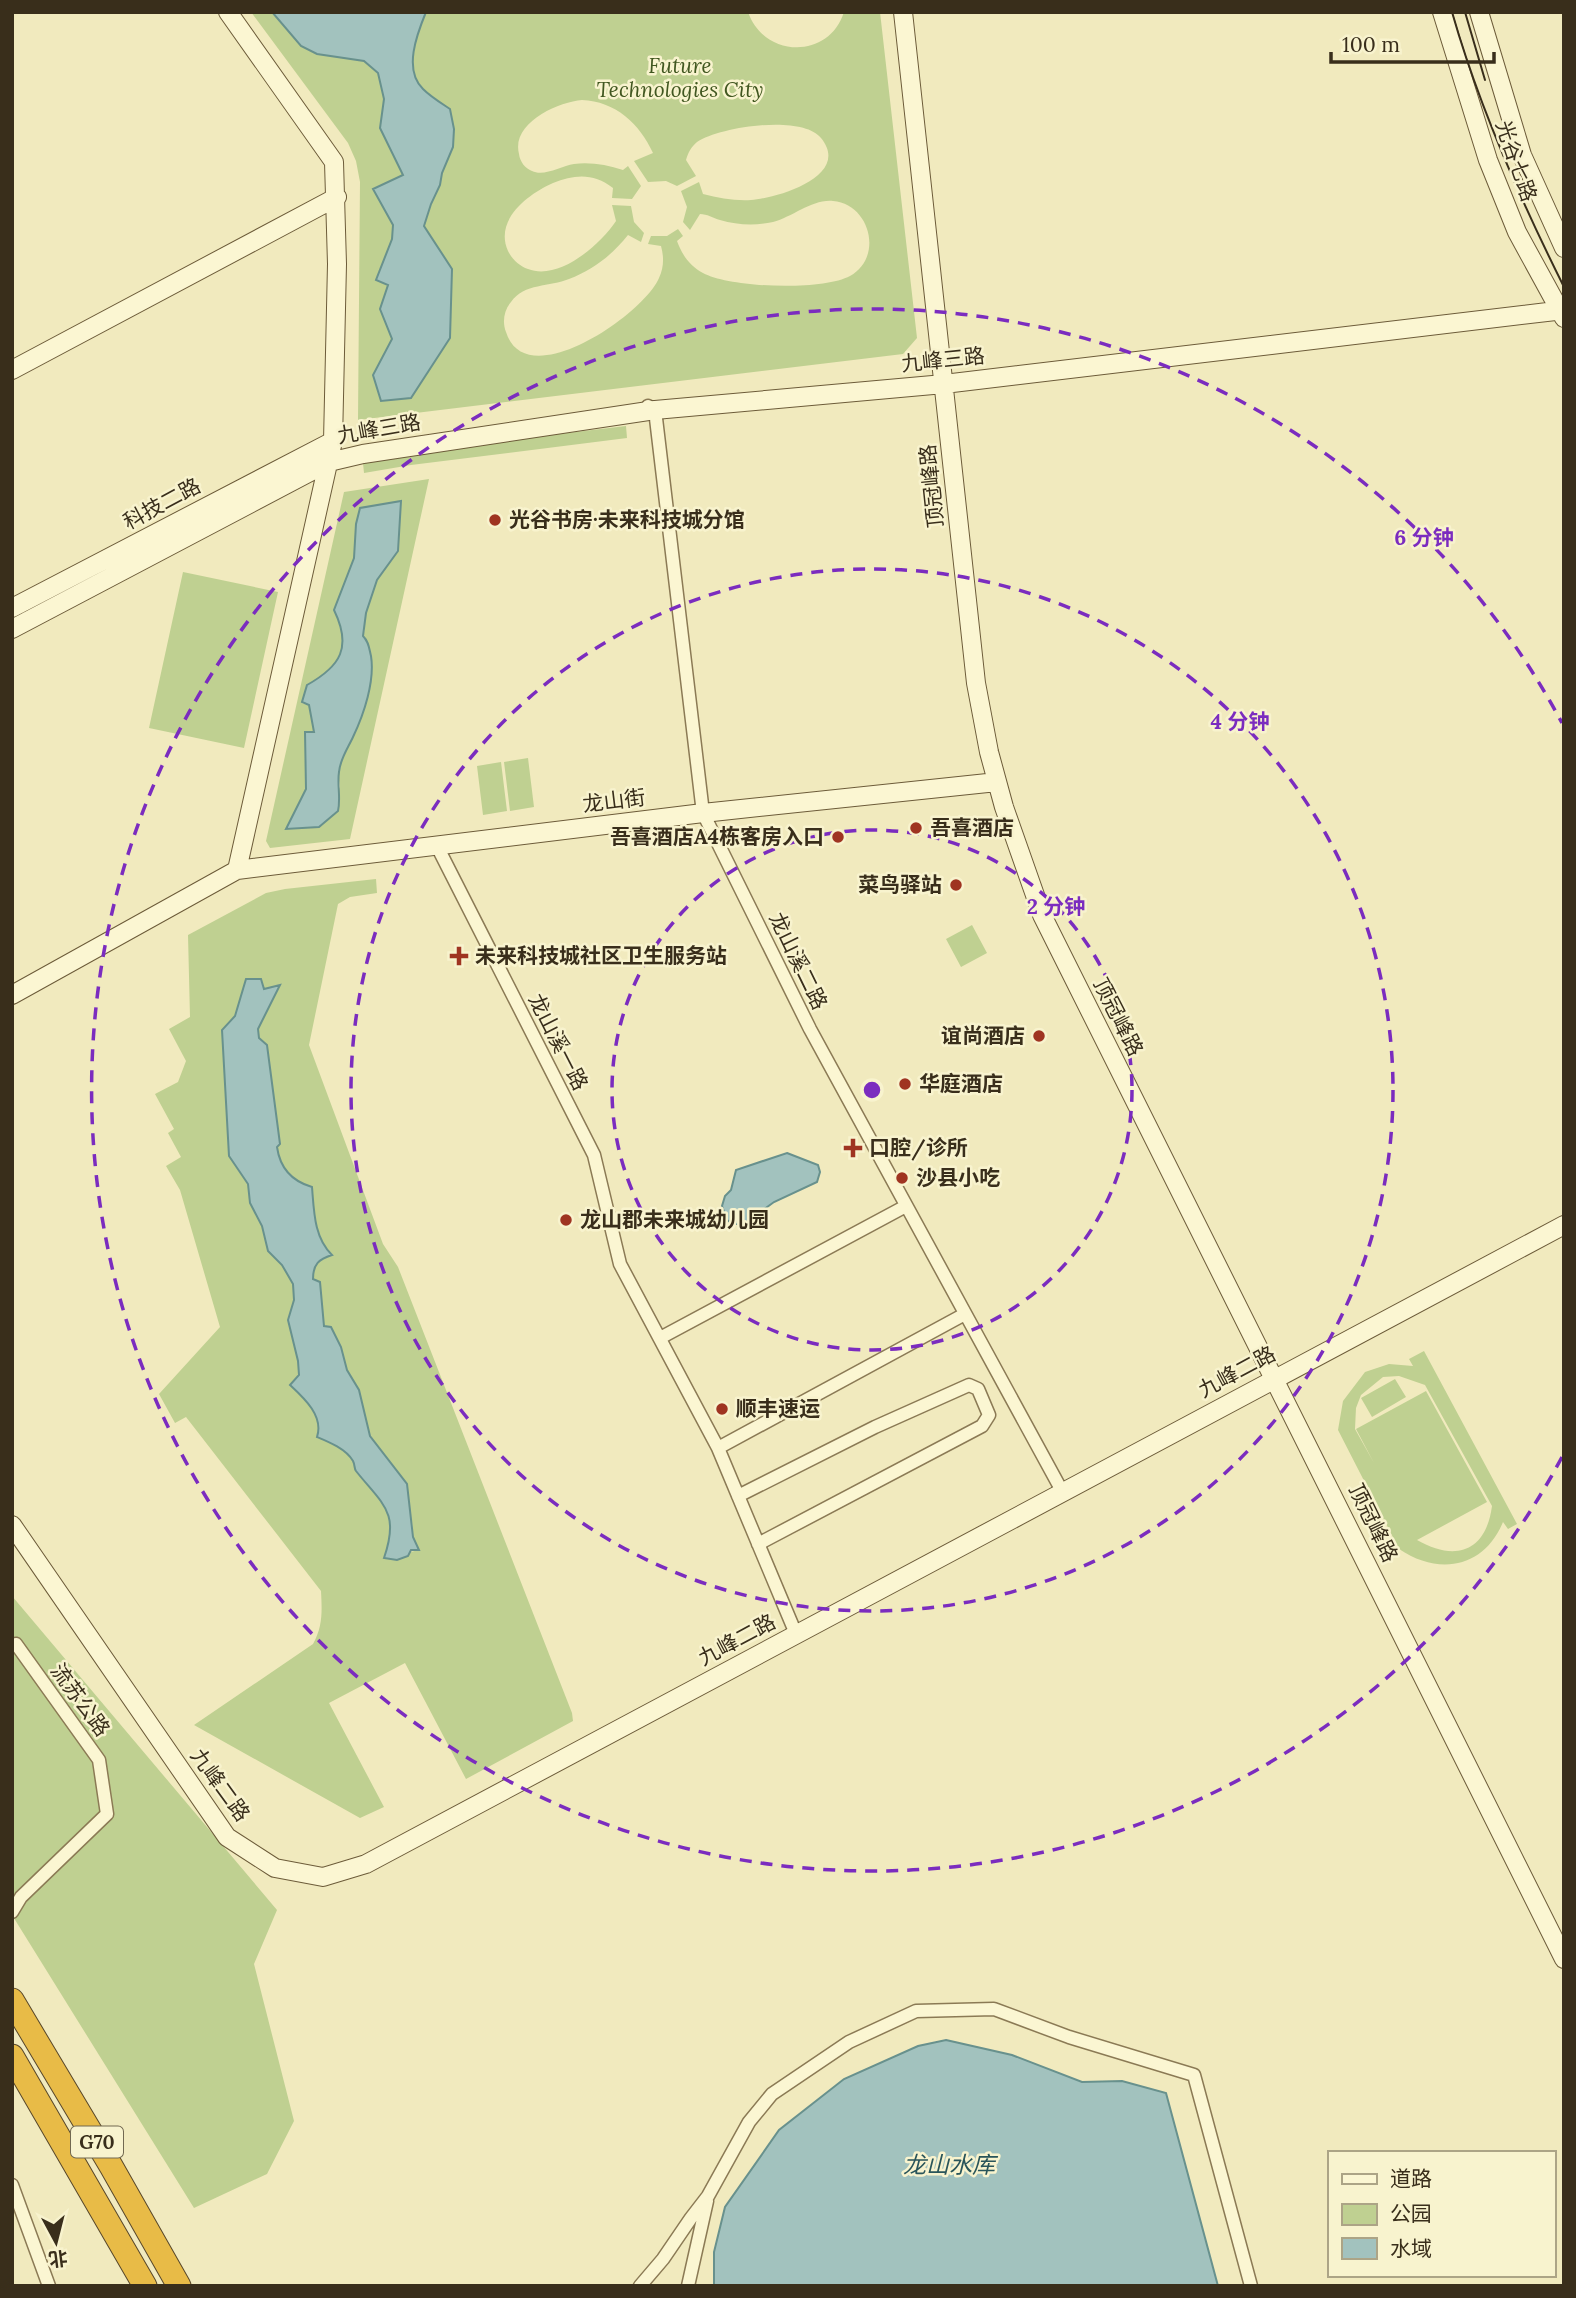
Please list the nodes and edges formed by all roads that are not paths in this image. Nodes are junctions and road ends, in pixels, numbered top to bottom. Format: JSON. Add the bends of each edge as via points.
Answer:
{"nodes":[{"id":1,"x":228,"y":12,"type":"edge"},
{"id":2,"x":903,"y":12,"type":"edge"},
{"id":3,"x":1442,"y":12,"type":"edge"},
{"id":4,"x":1479,"y":12,"type":"edge"},
{"id":5,"x":337,"y":197,"type":"junction"},
{"id":6,"x":1564,"y":248,"type":"edge"},
{"id":7,"x":1562,"y":313,"type":"edge"},
{"id":8,"x":12,"y":370,"type":"edge"},
{"id":9,"x":944,"y":384,"type":"junction"},
{"id":10,"x":650,"y":407,"type":"junction"},
{"id":11,"x":332,"y":441,"type":"junction"},
{"id":12,"x":328,"y":462,"type":"junction"},
{"id":13,"x":12,"y":608,"type":"edge"},
{"id":14,"x":12,"y":629,"type":"edge"},
{"id":15,"x":997,"y":782,"type":"junction"},
{"id":16,"x":703,"y":813,"type":"junction"},
{"id":17,"x":437,"y":846,"type":"junction"},
{"id":18,"x":237,"y":870,"type":"junction"},
{"id":19,"x":12,"y":995,"type":"edge"},
{"id":20,"x":906,"y":1206,"type":"junction"},
{"id":21,"x":1564,"y":1225,"type":"edge"},
{"id":22,"x":965,"y":1314,"type":"junction"},
{"id":23,"x":660,"y":1338,"type":"junction"},
{"id":24,"x":1275,"y":1377,"type":"junction"},
{"id":25,"x":718,"y":1448,"type":"junction"},
{"id":26,"x":1062,"y":1491,"type":"junction"},
{"id":27,"x":738,"y":1496,"type":"junction"},
{"id":28,"x":12,"y":1525,"type":"edge"},
{"id":29,"x":12,"y":1534,"type":"edge"},
{"id":30,"x":758,"y":1544,"type":"junction"},
{"id":31,"x":33,"y":1557,"type":"junction"},
{"id":32,"x":796,"y":1634,"type":"junction"},
{"id":33,"x":16,"y":1644,"type":"dead end"},
{"id":34,"x":12,"y":1912,"type":"edge"},
{"id":35,"x":1564,"y":1959,"type":"edge"},
{"id":36,"x":12,"y":2000,"type":"edge"},
{"id":37,"x":12,"y":2056,"type":"edge"},
{"id":38,"x":12,"y":2185,"type":"edge"},
{"id":39,"x":708,"y":2196,"type":"junction"},
{"id":40,"x":49,"y":2286,"type":"edge"},
{"id":41,"x":145,"y":2286,"type":"edge"},
{"id":42,"x":180,"y":2286,"type":"edge"},
{"id":43,"x":640,"y":2286,"type":"edge"},
{"id":44,"x":688,"y":2286,"type":"edge"},
{"id":45,"x":1251,"y":2286,"type":"edge"}],
"edges":[{"from":1,"to":5,"type":"street","via":[[334,162]]},
{"from":2,"to":9,"type":"street","name":"顶冠峰路"},
{"from":3,"to":7,"type":"street","name":"光谷七路","via":[[1488,160],[1517,232]]},
{"from":4,"to":6,"type":"street","name":"光谷七路","via":[[1522,155]]},
{"from":5,"to":8,"type":"street"},
{"from":5,"to":11,"type":"street"},
{"from":7,"to":9,"type":"street","name":"九峰三路"},
{"from":9,"to":10,"type":"street","name":"九峰三路"},
{"from":9,"to":15,"type":"street","name":"顶冠峰路","via":[[976,683]]},
{"from":10,"to":12,"type":"street","name":"九峰三路"},
{"from":10,"to":16,"type":"street","name":"龙山溪二路"},
{"from":11,"to":12,"type":"street"},
{"from":11,"to":13,"type":"street","name":"科技二路"},
{"from":12,"to":14,"type":"street","name":"科技二路"},
{"from":12,"to":18,"type":"street"},
{"from":15,"to":16,"type":"street","name":"龙山街"},
{"from":15,"to":24,"type":"street","name":"顶冠峰路","via":[[1042,915]]},
{"from":16,"to":17,"type":"street","name":"龙山街"},
{"from":16,"to":20,"type":"street","name":"龙山溪二路","via":[[810,1029]]},
{"from":17,"to":18,"type":"street","name":"龙山街"},
{"from":17,"to":23,"type":"street","name":"龙山溪一路","via":[[594,1155],[620,1264]]},
{"from":18,"to":19,"type":"street"},
{"from":20,"to":22,"type":"street","name":"龙山溪二路"},
{"from":20,"to":23,"type":"street"},
{"from":21,"to":24,"type":"street","name":"九峰二路"},
{"from":22,"to":25,"type":"street"},
{"from":22,"to":26,"type":"street","name":"龙山溪二路"},
{"from":23,"to":25,"type":"street","name":"龙山溪一路"},
{"from":24,"to":26,"type":"street","name":"九峰二路"},
{"from":24,"to":35,"type":"street","name":"顶冠峰路"},
{"from":25,"to":27,"type":"street","name":"龙山溪一路"},
{"from":26,"to":32,"type":"street","name":"九峰二路"},
{"from":27,"to":30,"type":"street","name":"龙山溪一路"},
{"from":27,"to":30,"type":"street","via":[[969,1385],[978,1389],[989,1415],[982,1426]]},
{"from":28,"to":31,"type":"street"},
{"from":29,"to":31,"type":"street"},
{"from":30,"to":32,"type":"street","name":"龙山溪一路"},
{"from":31,"to":32,"type":"street","name":"九峰二路","via":[[227,1837],[275,1868],[323,1877],[366,1864]]},
{"from":33,"to":34,"type":"street","name":"流苏公路","via":[[99,1760],[107,1814]]},
{"from":36,"to":42,"type":"highway","number":"G70"},
{"from":37,"to":41,"type":"highway","number":"G70"},
{"from":38,"to":40,"type":"street"},
{"from":39,"to":43,"type":"street"},
{"from":39,"to":44,"type":"street"},
{"from":39,"to":45,"type":"street","via":[[748,2122],[772,2094],[829,2055],[916,2011],[994,2009],[1194,2075]]}]}
